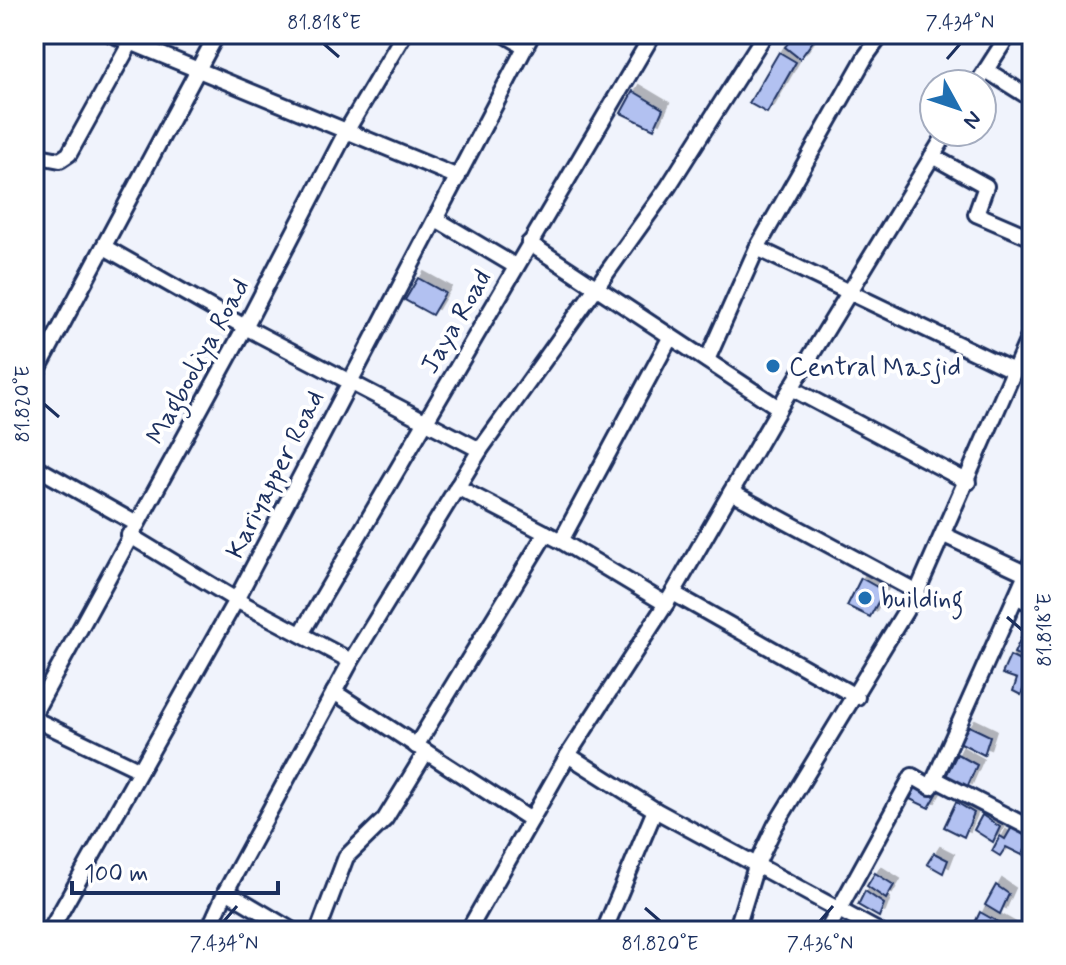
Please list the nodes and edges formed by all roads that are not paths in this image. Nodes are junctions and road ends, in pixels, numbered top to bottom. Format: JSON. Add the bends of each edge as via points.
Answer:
{"nodes":[{"id":1,"x":111,"y":34,"type":"edge"},
{"id":2,"x":217,"y":34,"type":"edge"},
{"id":3,"x":404,"y":34,"type":"edge"},
{"id":4,"x":504,"y":34,"type":"edge"},
{"id":5,"x":653,"y":34,"type":"edge"},
{"id":6,"x":765,"y":34,"type":"edge"},
{"id":7,"x":882,"y":34,"type":"edge"},
{"id":8,"x":1009,"y":34,"type":"edge"},
{"id":9,"x":529,"y":40,"type":"edge"},
{"id":10,"x":131,"y":42,"type":"junction"},
{"id":11,"x":987,"y":68,"type":"edge"},
{"id":12,"x":196,"y":69,"type":"junction"},
{"id":13,"x":998,"y":78,"type":"edge"},
{"id":14,"x":1032,"y":99,"type":"edge"},
{"id":15,"x":347,"y":130,"type":"junction"},
{"id":16,"x":937,"y":148,"type":"edge"},
{"id":17,"x":34,"y":155,"type":"edge"},
{"id":18,"x":932,"y":156,"type":"junction"},
{"id":19,"x":458,"y":177,"type":"junction"},
{"id":20,"x":436,"y":219,"type":"junction"},
{"id":21,"x":1032,"y":238,"type":"edge"},
{"id":22,"x":529,"y":243,"type":"junction"},
{"id":23,"x":106,"y":248,"type":"junction"},
{"id":24,"x":757,"y":248,"type":"junction"},
{"id":25,"x":515,"y":266,"type":"junction"},
{"id":26,"x":592,"y":288,"type":"junction"},
{"id":27,"x":849,"y":292,"type":"junction"},
{"id":28,"x":245,"y":327,"type":"junction"},
{"id":29,"x":1032,"y":330,"type":"edge"},
{"id":30,"x":670,"y":338,"type":"junction"},
{"id":31,"x":707,"y":360,"type":"junction"},
{"id":32,"x":1014,"y":371,"type":"junction"},
{"id":33,"x":34,"y":377,"type":"edge"},
{"id":34,"x":349,"y":380,"type":"junction"},
{"id":35,"x":791,"y":388,"type":"junction"},
{"id":36,"x":779,"y":408,"type":"junction"},
{"id":37,"x":424,"y":420,"type":"junction"},
{"id":38,"x":480,"y":450,"type":"junction"},
{"id":39,"x":34,"y":466,"type":"edge"},
{"id":40,"x":968,"y":482,"type":"junction"},
{"id":41,"x":457,"y":487,"type":"junction"},
{"id":42,"x":731,"y":492,"type":"junction"},
{"id":43,"x":132,"y":529,"type":"junction"},
{"id":44,"x":546,"y":533,"type":"junction"},
{"id":45,"x":944,"y":535,"type":"junction"},
{"id":46,"x":561,"y":541,"type":"junction"},
{"id":47,"x":1029,"y":567,"type":"edge"},
{"id":48,"x":917,"y":592,"type":"junction"},
{"id":49,"x":1017,"y":597,"type":"junction"},
{"id":50,"x":670,"y":599,"type":"junction"},
{"id":51,"x":236,"y":600,"type":"junction"},
{"id":52,"x":1032,"y":604,"type":"edge"},
{"id":53,"x":301,"y":634,"type":"junction"},
{"id":54,"x":351,"y":661,"type":"junction"},
{"id":55,"x":334,"y":692,"type":"junction"},
{"id":56,"x":857,"y":697,"type":"junction"},
{"id":57,"x":34,"y":713,"type":"edge"},
{"id":58,"x":34,"y":719,"type":"edge"},
{"id":59,"x":421,"y":749,"type":"junction"},
{"id":60,"x":568,"y":755,"type":"junction"},
{"id":61,"x":138,"y":769,"type":"junction"},
{"id":62,"x":935,"y":779,"type":"junction"},
{"id":63,"x":655,"y":810,"type":"junction"},
{"id":64,"x":531,"y":820,"type":"junction"},
{"id":65,"x":1032,"y":829,"type":"edge"},
{"id":66,"x":756,"y":866,"type":"junction"},
{"id":67,"x":226,"y":891,"type":"junction"},
{"id":68,"x":837,"y":908,"type":"junction"},
{"id":69,"x":50,"y":931,"type":"edge"},
{"id":70,"x":208,"y":931,"type":"edge"},
{"id":71,"x":293,"y":931,"type":"edge"},
{"id":72,"x":318,"y":931,"type":"edge"},
{"id":73,"x":468,"y":931,"type":"edge"},
{"id":74,"x":604,"y":931,"type":"edge"},
{"id":75,"x":736,"y":931,"type":"edge"},
{"id":76,"x":827,"y":931,"type":"edge"},
{"id":77,"x":878,"y":931,"type":"edge"}],
"edges":[{"from":1,"to":10,"type":"street"},
{"from":2,"to":12,"type":"street"},
{"from":3,"to":15,"type":"street","name":"Magbooliya Road"},
{"from":4,"to":9,"type":"street"},
{"from":5,"to":22,"type":"street","name":"Jaya Road"},
{"from":6,"to":26,"type":"street","via":[[668,187]]},
{"from":7,"to":24,"type":"street"},
{"from":8,"to":11,"type":"street"},
{"from":9,"to":19,"type":"street","name":"Kariyapper Road"},
{"from":10,"to":12,"type":"street"},
{"from":10,"to":17,"type":"street","via":[[69,154],[60,160]]},
{"from":12,"to":15,"type":"street"},
{"from":12,"to":23,"type":"street"},
{"from":13,"to":14,"type":"street"},
{"from":15,"to":19,"type":"street"},
{"from":15,"to":28,"type":"street","name":"Magbooliya Road"},
{"from":16,"to":18,"type":"street"},
{"from":18,"to":21,"type":"street","via":[[986,186],[976,214]]},
{"from":18,"to":27,"type":"street"},
{"from":19,"to":20,"type":"street","name":"Kariyapper Road"},
{"from":20,"to":25,"type":"street"},
{"from":20,"to":34,"type":"street","name":"Kariyapper Road"},
{"from":22,"to":25,"type":"street","name":"Jaya Road"},
{"from":22,"to":26,"type":"street"},
{"from":23,"to":28,"type":"street"},
{"from":23,"to":33,"type":"street"},
{"from":24,"to":27,"type":"street"},
{"from":24,"to":31,"type":"street"},
{"from":25,"to":37,"type":"street","name":"Jaya Road"},
{"from":26,"to":30,"type":"street"},
{"from":26,"to":38,"type":"street"},
{"from":27,"to":32,"type":"street"},
{"from":27,"to":35,"type":"street"},
{"from":28,"to":34,"type":"street"},
{"from":28,"to":43,"type":"street","name":"Magbooliya Road"},
{"from":29,"to":32,"type":"street"},
{"from":30,"to":31,"type":"street"},
{"from":30,"to":46,"type":"street"},
{"from":31,"to":36,"type":"street"},
{"from":32,"to":40,"type":"street"},
{"from":34,"to":37,"type":"street"},
{"from":34,"to":51,"type":"street","name":"Kariyapper Road"},
{"from":35,"to":36,"type":"street"},
{"from":35,"to":40,"type":"street"},
{"from":36,"to":42,"type":"street"},
{"from":37,"to":38,"type":"street"},
{"from":37,"to":53,"type":"street","name":"Jaya Road"},
{"from":38,"to":41,"type":"street"},
{"from":39,"to":43,"type":"street"},
{"from":40,"to":45,"type":"street"},
{"from":41,"to":44,"type":"street"},
{"from":41,"to":54,"type":"street"},
{"from":42,"to":48,"type":"street"},
{"from":42,"to":50,"type":"street"},
{"from":43,"to":51,"type":"street"},
{"from":43,"to":57,"type":"street","name":"Magbooliya Road"},
{"from":44,"to":46,"type":"street"},
{"from":44,"to":59,"type":"street"},
{"from":45,"to":47,"type":"street"},
{"from":45,"to":48,"type":"street"},
{"from":46,"to":50,"type":"street"},
{"from":47,"to":49,"type":"street"},
{"from":48,"to":56,"type":"street"},
{"from":49,"to":52,"type":"street"},
{"from":49,"to":62,"type":"street"},
{"from":50,"to":56,"type":"street"},
{"from":50,"to":60,"type":"street"},
{"from":51,"to":53,"type":"street"},
{"from":51,"to":61,"type":"street","name":"Kariyapper Road"},
{"from":53,"to":54,"type":"street"},
{"from":54,"to":55,"type":"street"},
{"from":55,"to":59,"type":"street"},
{"from":55,"to":67,"type":"street"},
{"from":56,"to":66,"type":"street","via":[[775,826]]},
{"from":58,"to":61,"type":"street"},
{"from":59,"to":64,"type":"street"},
{"from":59,"to":72,"type":"street","via":[[385,819],[346,857]]},
{"from":60,"to":63,"type":"street"},
{"from":60,"to":64,"type":"street"},
{"from":61,"to":69,"type":"street","name":"Kariyapper Road"},
{"from":62,"to":65,"type":"street"},
{"from":62,"to":68,"type":"street","via":[[931,787],[912,776]]},
{"from":63,"to":66,"type":"street"},
{"from":63,"to":74,"type":"street"},
{"from":64,"to":73,"type":"street"},
{"from":66,"to":68,"type":"street"},
{"from":66,"to":75,"type":"street"},
{"from":67,"to":70,"type":"street"},
{"from":67,"to":71,"type":"street"},
{"from":68,"to":76,"type":"street"},
{"from":68,"to":77,"type":"street"}]}
